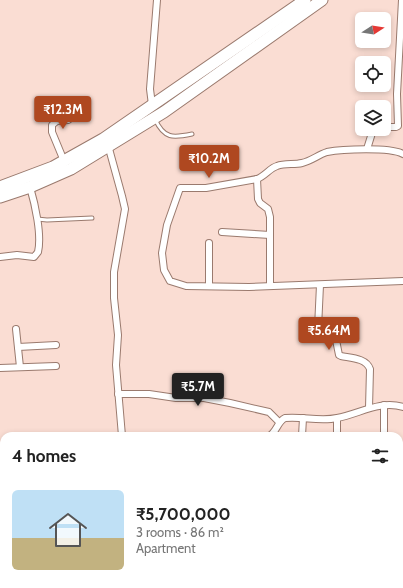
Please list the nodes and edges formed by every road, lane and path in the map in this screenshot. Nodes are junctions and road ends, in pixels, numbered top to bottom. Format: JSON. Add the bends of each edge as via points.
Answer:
{"nodes":[{"id":1,"x":157,"y":0,"type":"edge"},
{"id":2,"x":305,"y":0,"type":"edge"},
{"id":3,"x":322,"y":0,"type":"edge"},
{"id":4,"x":402,"y":0,"type":"edge"},
{"id":5,"x":152,"y":105,"type":"junction"},
{"id":6,"x":85,"y":106,"type":"dead end"},
{"id":7,"x":155,"y":118,"type":"junction"},
{"id":8,"x":391,"y":127,"type":"edge"},
{"id":9,"x":192,"y":134,"type":"dead end"},
{"id":10,"x":372,"y":136,"type":"edge"},
{"id":11,"x":106,"y":142,"type":"junction"},
{"id":12,"x":367,"y":149,"type":"junction"},
{"id":13,"x":403,"y":154,"type":"edge"},
{"id":14,"x":64,"y":161,"type":"junction"},
{"id":15,"x":257,"y":179,"type":"junction"},
{"id":16,"x":0,"y":187,"type":"edge"},
{"id":17,"x":30,"y":187,"type":"junction"},
{"id":18,"x":0,"y":198,"type":"edge"},
{"id":19,"x":92,"y":218,"type":"dead end"},
{"id":20,"x":37,"y":219,"type":"junction"},
{"id":21,"x":222,"y":232,"type":"dead end"},
{"id":22,"x":270,"y":235,"type":"junction"},
{"id":23,"x":209,"y":243,"type":"dead end"},
{"id":24,"x":0,"y":257,"type":"edge"},
{"id":25,"x":403,"y":280,"type":"edge"},
{"id":26,"x":320,"y":284,"type":"junction"},
{"id":27,"x":209,"y":286,"type":"junction"},
{"id":28,"x":270,"y":286,"type":"junction"},
{"id":29,"x":16,"y":329,"type":"dead end"},
{"id":30,"x":56,"y":345,"type":"dead end"},
{"id":31,"x":18,"y":348,"type":"junction"},
{"id":32,"x":56,"y":366,"type":"dead end"},
{"id":33,"x":20,"y":367,"type":"junction"},
{"id":34,"x":0,"y":368,"type":"edge"},
{"id":35,"x":118,"y":394,"type":"junction"},
{"id":36,"x":384,"y":405,"type":"junction"},
{"id":37,"x":403,"y":407,"type":"edge"},
{"id":38,"x":369,"y":408,"type":"junction"},
{"id":39,"x":303,"y":418,"type":"junction"},
{"id":40,"x":337,"y":419,"type":"junction"},
{"id":41,"x":279,"y":422,"type":"junction"},
{"id":42,"x":122,"y":432,"type":"edge"},
{"id":43,"x":275,"y":432,"type":"edge"},
{"id":44,"x":302,"y":432,"type":"edge"},
{"id":45,"x":337,"y":432,"type":"edge"},
{"id":46,"x":384,"y":432,"type":"edge"}],
"edges":[{"from":1,"to":5,"type":"street","via":[[150,89]]},
{"from":2,"to":5,"type":"highway"},
{"from":3,"to":7,"type":"highway"},
{"from":4,"to":8,"type":"street","via":[[397,94],[398,126]]},
{"from":5,"to":11,"type":"highway"},
{"from":6,"to":14,"type":"street","via":[[68,120],[57,121],[52,126]]},
{"from":7,"to":9,"type":"lane","via":[[159,127],[168,135],[179,137]]},
{"from":7,"to":11,"type":"highway"},
{"from":10,"to":12,"type":"street"},
{"from":11,"to":14,"type":"highway"},
{"from":11,"to":17,"type":"highway","via":[[71,170]]},
{"from":11,"to":35,"type":"street","via":[[124,209],[114,272]]},
{"from":12,"to":13,"type":"street"},
{"from":12,"to":15,"type":"street","via":[[326,152],[303,163],[278,166]]},
{"from":14,"to":16,"type":"highway"},
{"from":15,"to":22,"type":"street","via":[[258,199],[269,213]]},
{"from":15,"to":27,"type":"street","via":[[179,190],[164,238],[164,270],[170,281],[178,285]]},
{"from":17,"to":18,"type":"highway"},
{"from":17,"to":20,"type":"street"},
{"from":19,"to":20,"type":"lane"},
{"from":20,"to":24,"type":"street","via":[[39,250],[36,255]]},
{"from":21,"to":22,"type":"street"},
{"from":22,"to":28,"type":"street"},
{"from":23,"to":27,"type":"street"},
{"from":25,"to":26,"type":"street"},
{"from":26,"to":28,"type":"street"},
{"from":26,"to":38,"type":"street","via":[[319,334],[336,340],[341,356],[361,360],[369,365]]},
{"from":27,"to":28,"type":"street"},
{"from":29,"to":31,"type":"street"},
{"from":30,"to":31,"type":"street"},
{"from":31,"to":33,"type":"street"},
{"from":32,"to":33,"type":"street"},
{"from":33,"to":34,"type":"street"},
{"from":35,"to":41,"type":"street","via":[[204,398],[270,412]]},
{"from":35,"to":42,"type":"street"},
{"from":36,"to":37,"type":"street"},
{"from":36,"to":38,"type":"street"},
{"from":36,"to":46,"type":"street"},
{"from":38,"to":40,"type":"street"},
{"from":39,"to":40,"type":"street"},
{"from":39,"to":41,"type":"street","via":[[285,418]]},
{"from":39,"to":44,"type":"street"},
{"from":40,"to":45,"type":"street"},
{"from":41,"to":43,"type":"street"}]}
